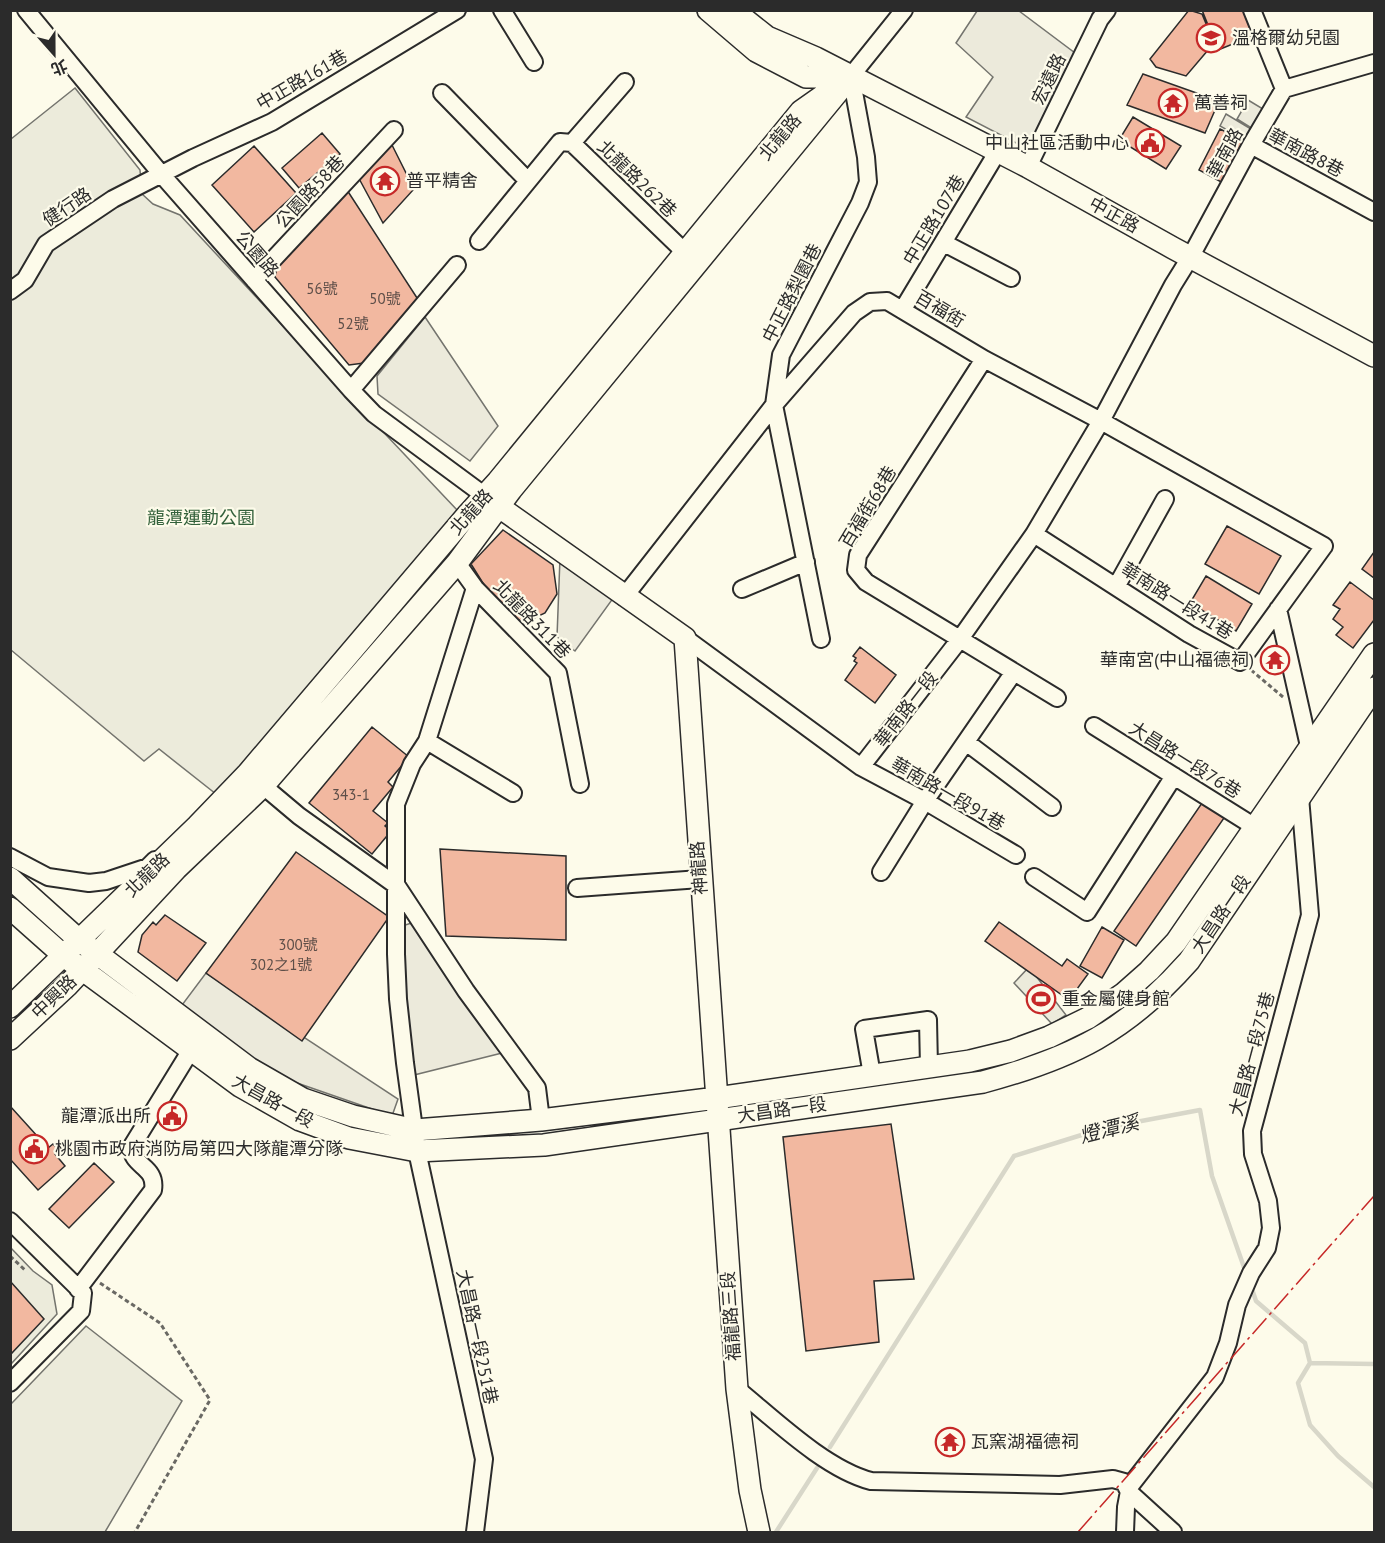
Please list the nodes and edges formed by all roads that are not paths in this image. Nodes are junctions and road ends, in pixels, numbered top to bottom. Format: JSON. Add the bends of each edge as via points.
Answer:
{"nodes":[{"id":1,"x":26,"y":10,"type":"edge"},
{"id":2,"x":457,"y":10,"type":"edge"},
{"id":3,"x":502,"y":10,"type":"edge"},
{"id":4,"x":708,"y":10,"type":"edge"},
{"id":5,"x":734,"y":10,"type":"edge"},
{"id":6,"x":904,"y":10,"type":"edge"},
{"id":7,"x":1107,"y":10,"type":"edge"},
{"id":8,"x":1252,"y":10,"type":"edge"},
{"id":9,"x":534,"y":62,"type":"dead end"},
{"id":10,"x":1374,"y":63,"type":"edge"},
{"id":11,"x":851,"y":76,"type":"junction"},
{"id":12,"x":625,"y":82,"type":"dead end"},
{"id":13,"x":1284,"y":89,"type":"junction"},
{"id":14,"x":442,"y":93,"type":"dead end"},
{"id":15,"x":394,"y":129,"type":"dead end"},
{"id":16,"x":572,"y":143,"type":"junction"},
{"id":17,"x":1251,"y":145,"type":"junction"},
{"id":18,"x":998,"y":151,"type":"junction"},
{"id":19,"x":1028,"y":166,"type":"junction"},
{"id":20,"x":162,"y":175,"type":"junction"},
{"id":21,"x":528,"y":181,"type":"junction"},
{"id":22,"x":1374,"y":212,"type":"edge"},
{"id":23,"x":479,"y":241,"type":"dead end"},
{"id":24,"x":944,"y":243,"type":"junction"},
{"id":25,"x":1191,"y":256,"type":"junction"},
{"id":26,"x":691,"y":259,"type":"junction"},
{"id":27,"x":458,"y":265,"type":"dead end"},
{"id":28,"x":1011,"y":278,"type":"dead end"},
{"id":29,"x":254,"y":280,"type":"junction"},
{"id":30,"x":10,"y":291,"type":"edge"},
{"id":31,"x":903,"y":309,"type":"junction"},
{"id":32,"x":1374,"y":356,"type":"edge"},
{"id":33,"x":984,"y":359,"type":"junction"},
{"id":34,"x":351,"y":390,"type":"junction"},
{"id":35,"x":774,"y":405,"type":"junction"},
{"id":36,"x":1101,"y":421,"type":"junction"},
{"id":37,"x":1164,"y":499,"type":"dead end"},
{"id":38,"x":492,"y":502,"type":"junction"},
{"id":39,"x":1034,"y":534,"type":"junction"},
{"id":40,"x":1323,"y":546,"type":"joint"},
{"id":41,"x":806,"y":562,"type":"junction"},
{"id":42,"x":457,"y":563,"type":"junction"},
{"id":43,"x":1116,"y":586,"type":"junction"},
{"id":44,"x":475,"y":588,"type":"junction"},
{"id":45,"x":742,"y":589,"type":"dead end"},
{"id":46,"x":624,"y":597,"type":"junction"},
{"id":47,"x":1278,"y":609,"type":"junction"},
{"id":48,"x":685,"y":638,"type":"junction"},
{"id":49,"x":821,"y":639,"type":"dead end"},
{"id":50,"x":960,"y":639,"type":"junction"},
{"id":51,"x":1374,"y":654,"type":"edge"},
{"id":52,"x":1014,"y":672,"type":"junction"},
{"id":53,"x":1374,"y":688,"type":"edge"},
{"id":54,"x":1057,"y":698,"type":"dead end"},
{"id":55,"x":1094,"y":726,"type":"dead end"},
{"id":56,"x":428,"y":741,"type":"junction"},
{"id":57,"x":966,"y":742,"type":"junction"},
{"id":58,"x":1309,"y":748,"type":"junction"},
{"id":59,"x":861,"y":767,"type":"junction"},
{"id":60,"x":1317,"y":771,"type":"junction"},
{"id":61,"x":1174,"y":776,"type":"junction"},
{"id":62,"x":255,"y":779,"type":"junction"},
{"id":63,"x":580,"y":784,"type":"dead end"},
{"id":64,"x":513,"y":792,"type":"dead end"},
{"id":65,"x":1300,"y":797,"type":"junction"},
{"id":66,"x":925,"y":801,"type":"junction"},
{"id":67,"x":1052,"y":807,"type":"dead end"},
{"id":68,"x":197,"y":825,"type":"junction"},
{"id":69,"x":1255,"y":827,"type":"junction"},
{"id":70,"x":1016,"y":855,"type":"dead end"},
{"id":71,"x":10,"y":857,"type":"edge"},
{"id":72,"x":881,"y":872,"type":"dead end"},
{"id":73,"x":1034,"y":877,"type":"dead end"},
{"id":74,"x":10,"y":878,"type":"edge"},
{"id":75,"x":700,"y":879,"type":"junction"},
{"id":76,"x":397,"y":886,"type":"junction"},
{"id":77,"x":577,"y":888,"type":"dead end"},
{"id":78,"x":10,"y":908,"type":"edge"},
{"id":79,"x":71,"y":948,"type":"junction"},
{"id":80,"x":97,"y":954,"type":"junction"},
{"id":81,"x":82,"y":969,"type":"junction"},
{"id":82,"x":10,"y":1007,"type":"edge"},
{"id":83,"x":10,"y":1039,"type":"edge"},
{"id":84,"x":191,"y":1050,"type":"junction"},
{"id":85,"x":929,"y":1067,"type":"junction"},
{"id":86,"x":872,"y":1075,"type":"junction"},
{"id":87,"x":717,"y":1108,"type":"junction"},
{"id":88,"x":542,"y":1120,"type":"junction"},
{"id":89,"x":415,"y":1130,"type":"junction"},
{"id":90,"x":417,"y":1151,"type":"junction"},
{"id":91,"x":10,"y":1221,"type":"edge"},
{"id":92,"x":78,"y":1289,"type":"junction"},
{"id":93,"x":10,"y":1383,"type":"edge"},
{"id":94,"x":737,"y":1389,"type":"junction"},
{"id":95,"x":1129,"y":1492,"type":"junction"},
{"id":96,"x":475,"y":1533,"type":"edge"},
{"id":97,"x":759,"y":1533,"type":"edge"},
{"id":98,"x":1125,"y":1533,"type":"edge"},
{"id":99,"x":1173,"y":1533,"type":"edge"}],
"edges":[{"from":1,"to":20,"type":"street","name":"公園路"},
{"from":2,"to":20,"type":"street","name":"中正路161巷","via":[[272,122]]},
{"from":3,"to":9,"type":"street"},
{"from":4,"to":11,"type":"main road","name":"中正路","via":[[756,51],[806,77]]},
{"from":5,"to":11,"type":"main road","name":"中正路","via":[[767,37]]},
{"from":6,"to":11,"type":"street","name":"北龍路"},
{"from":7,"to":19,"type":"street","name":"宏遠路"},
{"from":8,"to":13,"type":"street"},
{"from":10,"to":13,"type":"street"},
{"from":11,"to":18,"type":"main road","name":"中正路"},
{"from":11,"to":26,"type":"main road","name":"北龍路"},
{"from":11,"to":35,"type":"street","name":"中正路梨園巷","via":[[867,182],[860,203],[781,355]]},
{"from":12,"to":16,"type":"street"},
{"from":13,"to":17,"type":"street","name":"華南路"},
{"from":14,"to":21,"type":"street"},
{"from":15,"to":29,"type":"street","name":"公園路58巷"},
{"from":16,"to":21,"type":"street","name":"北龍路262巷","via":[[560,142]]},
{"from":16,"to":26,"type":"street","name":"北龍路262巷"},
{"from":17,"to":22,"type":"street","name":"華南路8巷"},
{"from":17,"to":25,"type":"street","name":"華南路"},
{"from":18,"to":19,"type":"main road","name":"中正路"},
{"from":18,"to":24,"type":"street","name":"中正路107巷"},
{"from":19,"to":25,"type":"main road","name":"中正路"},
{"from":20,"to":29,"type":"street","name":"公園路"},
{"from":20,"to":30,"type":"street","name":"健行路","via":[[113,199],[46,244],[25,280]]},
{"from":21,"to":23,"type":"street","name":"北龍路262巷"},
{"from":24,"to":28,"type":"street"},
{"from":24,"to":31,"type":"street","name":"中正路107巷"},
{"from":25,"to":32,"type":"main road","name":"中正路"},
{"from":25,"to":36,"type":"street","name":"華南路一段"},
{"from":26,"to":38,"type":"main road","name":"北龍路"},
{"from":27,"to":34,"type":"street"},
{"from":29,"to":34,"type":"street","name":"公園路"},
{"from":31,"to":33,"type":"street","name":"百福街"},
{"from":31,"to":35,"type":"street","name":"百福街","via":[[887,301],[870,302],[854,313]]},
{"from":33,"to":36,"type":"street","name":"百福街"},
{"from":33,"to":50,"type":"street","name":"百福街68巷","via":[[858,555],[856,570],[866,582]]},
{"from":34,"to":38,"type":"street","name":"公園路","via":[[374,414]]},
{"from":35,"to":41,"type":"street","name":"中正路梨園巷"},
{"from":35,"to":46,"type":"street","name":"百福街"},
{"from":36,"to":39,"type":"street","name":"華南路一段"},
{"from":36,"to":40,"type":"street","name":"百福街"},
{"from":37,"to":43,"type":"street"},
{"from":38,"to":42,"type":"main road","name":"北龍路"},
{"from":38,"to":46,"type":"main road"},
{"from":38,"to":62,"type":"main road","name":"北龍路","via":[[468,514]]},
{"from":39,"to":43,"type":"street","name":"華南路一段41巷"},
{"from":39,"to":50,"type":"street","name":"華南路一段"},
{"from":40,"to":47,"type":"street","name":"華南路一段41巷"},
{"from":41,"to":45,"type":"street"},
{"from":41,"to":49,"type":"street","name":"中正路梨園巷"},
{"from":42,"to":44,"type":"street","name":"北龍路311巷"},
{"from":42,"to":62,"type":"main road","name":"北龍路"},
{"from":43,"to":47,"type":"street","name":"華南路一段41巷","via":[[1240,662]]},
{"from":44,"to":56,"type":"street","name":"北龍路311巷"},
{"from":44,"to":63,"type":"street","name":"北龍路311巷","via":[[558,673]]},
{"from":46,"to":48,"type":"main road"},
{"from":47,"to":58,"type":"street"},
{"from":48,"to":59,"type":"street"},
{"from":48,"to":75,"type":"main road","name":"神龍路"},
{"from":50,"to":52,"type":"street"},
{"from":50,"to":59,"type":"street","name":"華南路一段"},
{"from":51,"to":58,"type":"main road","name":"大昌路一段"},
{"from":52,"to":54,"type":"street"},
{"from":52,"to":57,"type":"street"},
{"from":53,"to":60,"type":"main road","name":"大昌路一段"},
{"from":55,"to":61,"type":"street","name":"大昌路一段76巷"},
{"from":56,"to":64,"type":"street"},
{"from":56,"to":76,"type":"street","name":"北龍路311巷","via":[[412,764],[396,804]]},
{"from":57,"to":66,"type":"street"},
{"from":57,"to":67,"type":"street"},
{"from":58,"to":60,"type":"street"},
{"from":58,"to":69,"type":"main road","name":"大昌路一段"},
{"from":59,"to":66,"type":"street","name":"華南路一段91巷"},
{"from":60,"to":65,"type":"main road","name":"大昌路一段"},
{"from":61,"to":69,"type":"street","name":"大昌路一段76巷"},
{"from":61,"to":73,"type":"street","via":[[1087,912]]},
{"from":62,"to":68,"type":"main road","name":"北龍路"},
{"from":62,"to":76,"type":"street","via":[[299,816]]},
{"from":62,"to":80,"type":"main road","name":"北龍路"},
{"from":65,"to":87,"type":"main road","name":"大昌路一段","via":[[1190,961],[1164,990],[1104,1036],[1062,1058],[983,1082]]},
{"from":65,"to":95,"type":"street","name":"大昌路一段75巷","via":[[1310,915],[1252,1131],[1252,1154],[1268,1201],[1271,1228],[1267,1248],[1243,1290],[1215,1377]]},
{"from":66,"to":70,"type":"street","name":"華南路一段91巷"},
{"from":66,"to":72,"type":"street"},
{"from":68,"to":71,"type":"street","via":[[148,867],[106,881],[89,883],[48,877]]},
{"from":68,"to":79,"type":"main road","name":"北龍路"},
{"from":69,"to":85,"type":"main road","name":"大昌路一段","via":[[1176,942],[1123,994],[1088,1018],[1049,1037],[1011,1051]]},
{"from":74,"to":79,"type":"main road"},
{"from":75,"to":77,"type":"street"},
{"from":75,"to":87,"type":"main road","name":"神龍路"},
{"from":76,"to":88,"type":"street","via":[[466,991],[537,1088]]},
{"from":76,"to":89,"type":"street","name":"大昌路一段251巷","via":[[398,999]]},
{"from":78,"to":79,"type":"main road"},
{"from":79,"to":80,"type":"main road","name":"大昌路一段"},
{"from":79,"to":81,"type":"main road","name":"大昌路一段"},
{"from":79,"to":82,"type":"main road","name":"中興路"},
{"from":80,"to":81,"type":"main road","name":"中興路"},
{"from":80,"to":89,"type":"main road","name":"大昌路一段","via":[[249,1068],[303,1099]]},
{"from":81,"to":83,"type":"main road","name":"中興路"},
{"from":81,"to":84,"type":"main road","name":"大昌路一段"},
{"from":84,"to":90,"type":"main road","name":"大昌路一段","via":[[240,1086],[300,1120],[349,1138]]},
{"from":84,"to":92,"type":"street","via":[[132,1146],[135,1159],[154,1178],[153,1191]]},
{"from":85,"to":86,"type":"main road","name":"大昌路一段"},
{"from":85,"to":86,"type":"street","via":[[928,1020],[864,1029]]},
{"from":86,"to":87,"type":"main road","name":"大昌路一段"},
{"from":87,"to":88,"type":"main road","name":"大昌路一段"},
{"from":87,"to":90,"type":"main road","name":"大昌路一段","via":[[544,1145]]},
{"from":87,"to":94,"type":"main road","name":"福龍路三段"},
{"from":88,"to":89,"type":"main road","name":"大昌路一段"},
{"from":89,"to":90,"type":"street","name":"大昌路一段251巷"},
{"from":90,"to":96,"type":"street","name":"大昌路一段251巷","via":[[484,1459]]},
{"from":91,"to":92,"type":"street"},
{"from":92,"to":93,"type":"street","via":[[82,1293],[81,1311]]},
{"from":94,"to":95,"type":"street","via":[[843,1471],[871,1481],[1060,1485],[1113,1479],[1124,1482]]},
{"from":94,"to":97,"type":"main road","name":"福龍路三段"},
{"from":95,"to":98,"type":"street","name":"大昌路一段75巷"},
{"from":95,"to":99,"type":"street"}]}
